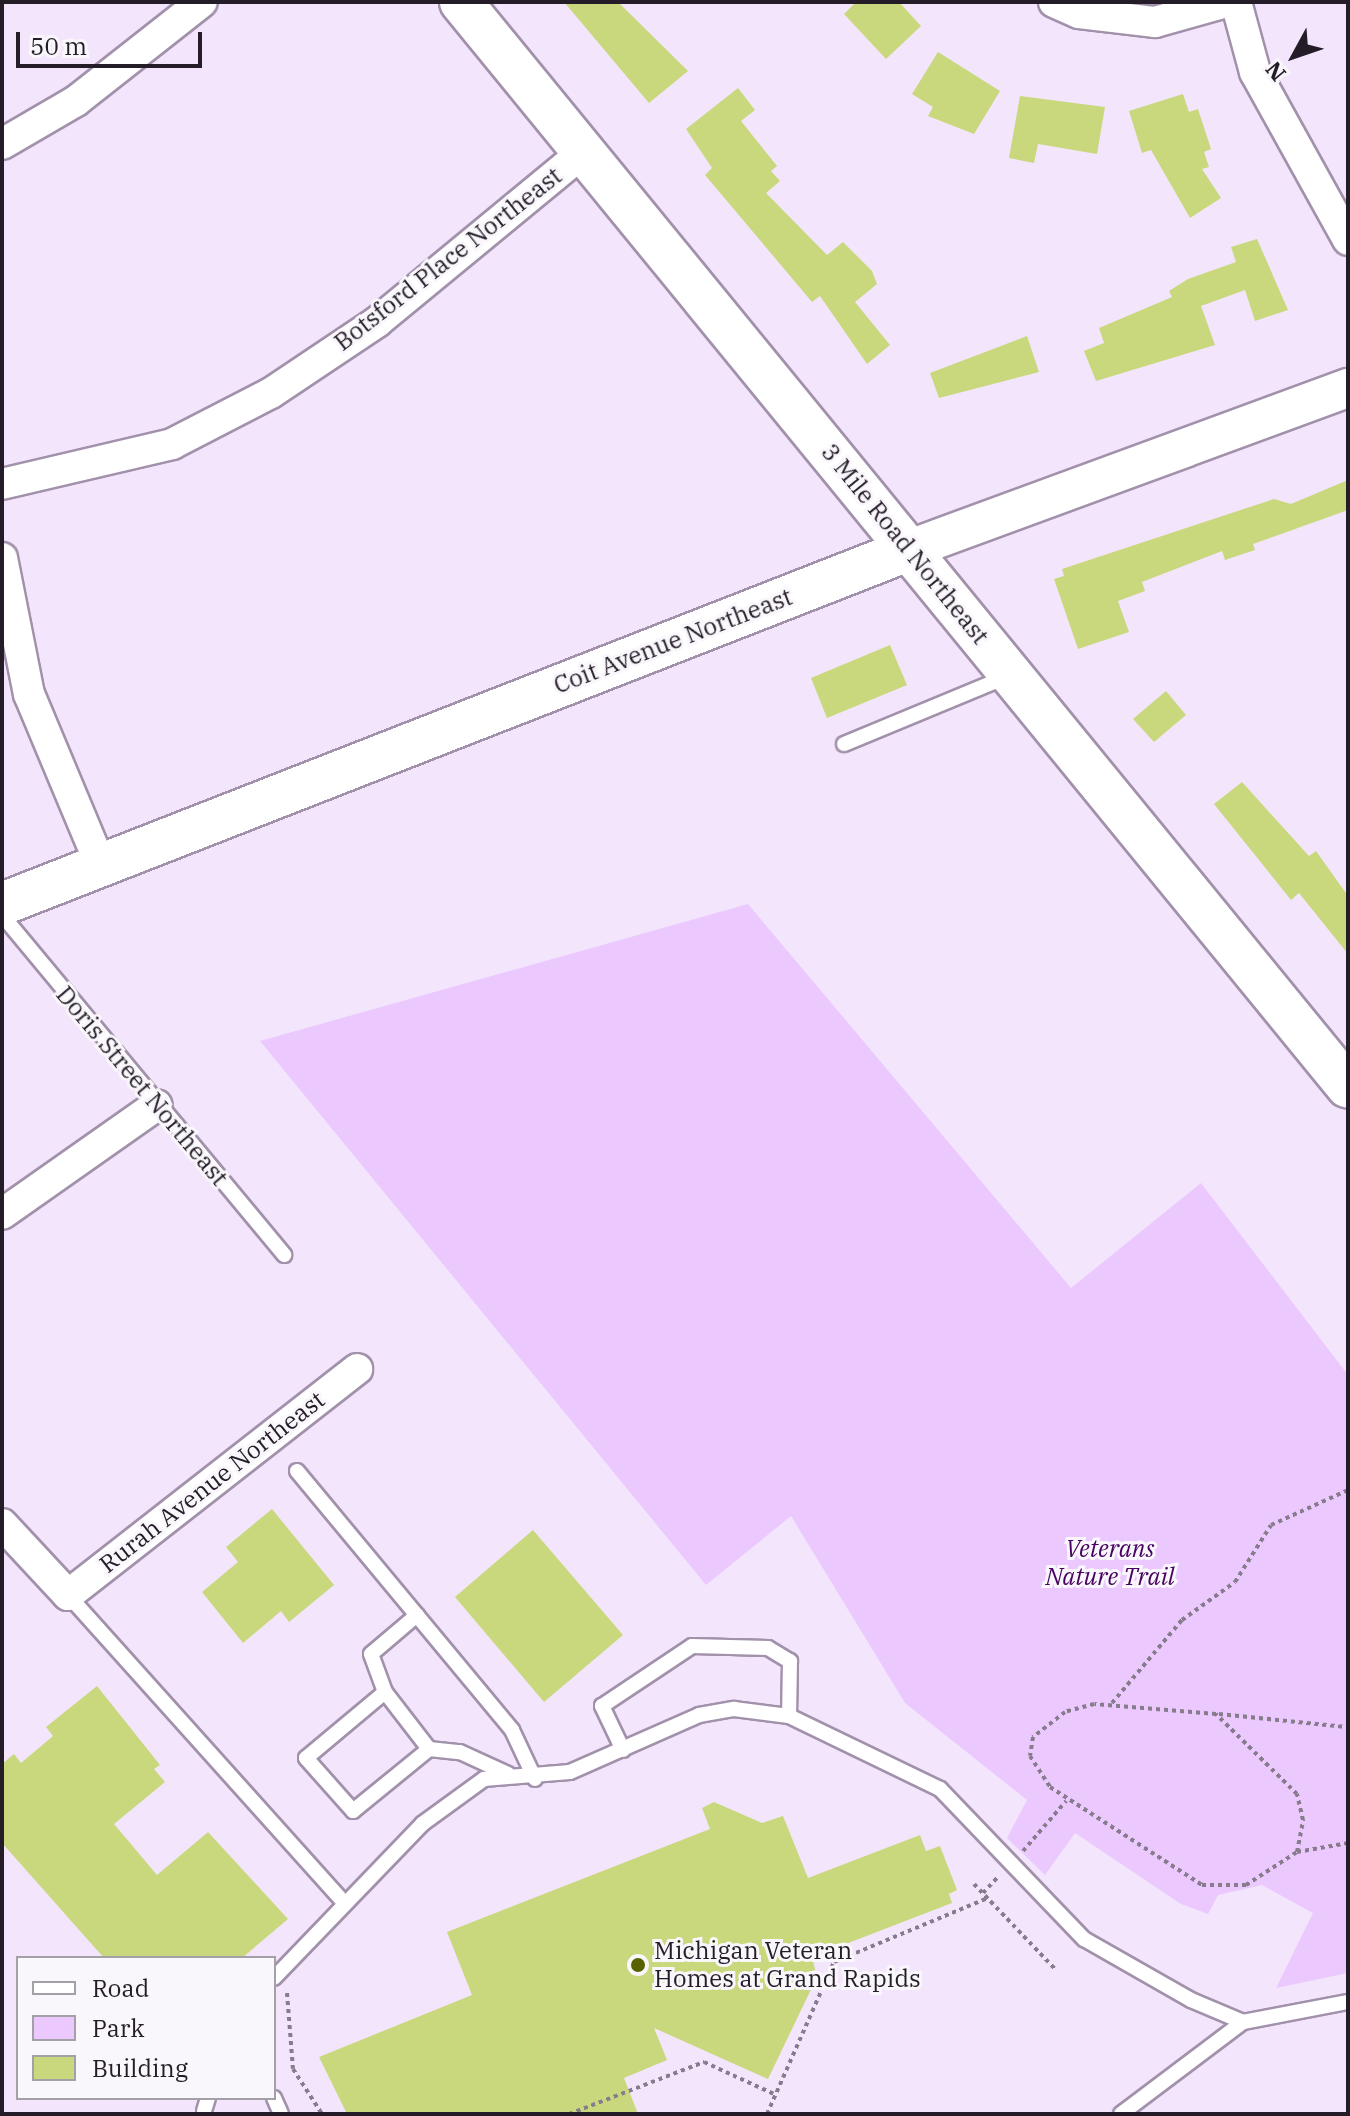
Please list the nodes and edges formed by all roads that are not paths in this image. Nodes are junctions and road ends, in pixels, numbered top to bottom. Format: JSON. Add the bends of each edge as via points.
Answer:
{"nodes":[{"id":1,"x":202,"y":2,"type":"edge"},
{"id":2,"x":461,"y":2,"type":"edge"},
{"id":3,"x":1054,"y":2,"type":"edge"},
{"id":4,"x":1226,"y":2,"type":"edge"},
{"id":5,"x":1236,"y":2,"type":"edge"},
{"id":6,"x":2,"y":144,"type":"edge"},
{"id":7,"x":583,"y":152,"type":"junction"},
{"id":8,"x":1348,"y":240,"type":"edge"},
{"id":9,"x":1348,"y":388,"type":"edge"},
{"id":10,"x":2,"y":484,"type":"edge"},
{"id":11,"x":910,"y":549,"type":"junction"},
{"id":12,"x":2,"y":558,"type":"edge"},
{"id":13,"x":1012,"y":675,"type":"junction"},
{"id":14,"x":844,"y":744,"type":"dead end"},
{"id":15,"x":100,"y":864,"type":"junction"},
{"id":16,"x":2,"y":904,"type":"edge"},
{"id":17,"x":2,"y":915,"type":"edge"},
{"id":18,"x":1348,"y":1087,"type":"edge"},
{"id":19,"x":157,"y":1105,"type":"junction"},
{"id":20,"x":2,"y":1214,"type":"edge"},
{"id":21,"x":284,"y":1255,"type":"dead end"},
{"id":22,"x":357,"y":1369,"type":"dead end"},
{"id":23,"x":297,"y":1471,"type":"dead end"},
{"id":24,"x":2,"y":1524,"type":"edge"},
{"id":25,"x":68,"y":1595,"type":"junction"},
{"id":26,"x":417,"y":1615,"type":"junction"},
{"id":27,"x":385,"y":1692,"type":"junction"},
{"id":28,"x":789,"y":1716,"type":"junction"},
{"id":29,"x":429,"y":1749,"type":"junction"},
{"id":30,"x":623,"y":1750,"type":"junction"},
{"id":31,"x":508,"y":1774,"type":"junction"},
{"id":32,"x":535,"y":1779,"type":"junction"},
{"id":33,"x":344,"y":1903,"type":"junction"},
{"id":34,"x":276,"y":1976,"type":"edge"},
{"id":35,"x":1348,"y":2002,"type":"edge"},
{"id":36,"x":1243,"y":2022,"type":"junction"},
{"id":37,"x":1121,"y":2114,"type":"edge"}],
"edges":[{"from":1,"to":6,"type":"street","via":[[76,101]]},
{"from":2,"to":7,"type":"main road","name":"3 Mile Road Northeast"},
{"from":3,"to":4,"type":"street","via":[[1079,13],[1155,22]]},
{"from":5,"to":8,"type":"street","via":[[1255,72]]},
{"from":7,"to":10,"type":"street","name":"Botsford Place Northeast","via":[[377,322],[271,393],[172,444]]},
{"from":7,"to":11,"type":"main road","name":"3 Mile Road Northeast"},
{"from":9,"to":11,"type":"street","name":"Coit Avenue Northeast"},
{"from":11,"to":13,"type":"main road","name":"3 Mile Road Northeast"},
{"from":11,"to":15,"type":"main road","name":"Coit Avenue Northeast"},
{"from":12,"to":15,"type":"street","via":[[29,694]]},
{"from":13,"to":14,"type":"lane"},
{"from":13,"to":18,"type":"main road","name":"3 Mile Road Northeast"},
{"from":15,"to":16,"type":"main road","name":"Coit Avenue Northeast"},
{"from":17,"to":19,"type":"lane","name":"Doris Street Northeast"},
{"from":19,"to":20,"type":"street"},
{"from":19,"to":21,"type":"lane","name":"Doris Street Northeast"},
{"from":22,"to":25,"type":"street","name":"Rurah Avenue Northeast"},
{"from":23,"to":26,"type":"lane"},
{"from":24,"to":25,"type":"street"},
{"from":25,"to":33,"type":"lane"},
{"from":26,"to":27,"type":"lane","via":[[371,1654]]},
{"from":26,"to":32,"type":"lane","via":[[512,1730]]},
{"from":27,"to":29,"type":"lane"},
{"from":27,"to":29,"type":"lane","via":[[306,1758],[353,1811]]},
{"from":28,"to":30,"type":"lane","via":[[715,1711]]},
{"from":28,"to":30,"type":"lane","via":[[790,1661],[768,1648],[692,1646],[602,1706]]},
{"from":28,"to":36,"type":"lane","via":[[940,1789],[1084,1939]]},
{"from":29,"to":31,"type":"lane","via":[[460,1752]]},
{"from":30,"to":32,"type":"lane"},
{"from":31,"to":32,"type":"lane"},
{"from":31,"to":33,"type":"lane","via":[[484,1779],[451,1800]]},
{"from":33,"to":34,"type":"lane"},
{"from":35,"to":36,"type":"lane"},
{"from":36,"to":37,"type":"lane"}]}
